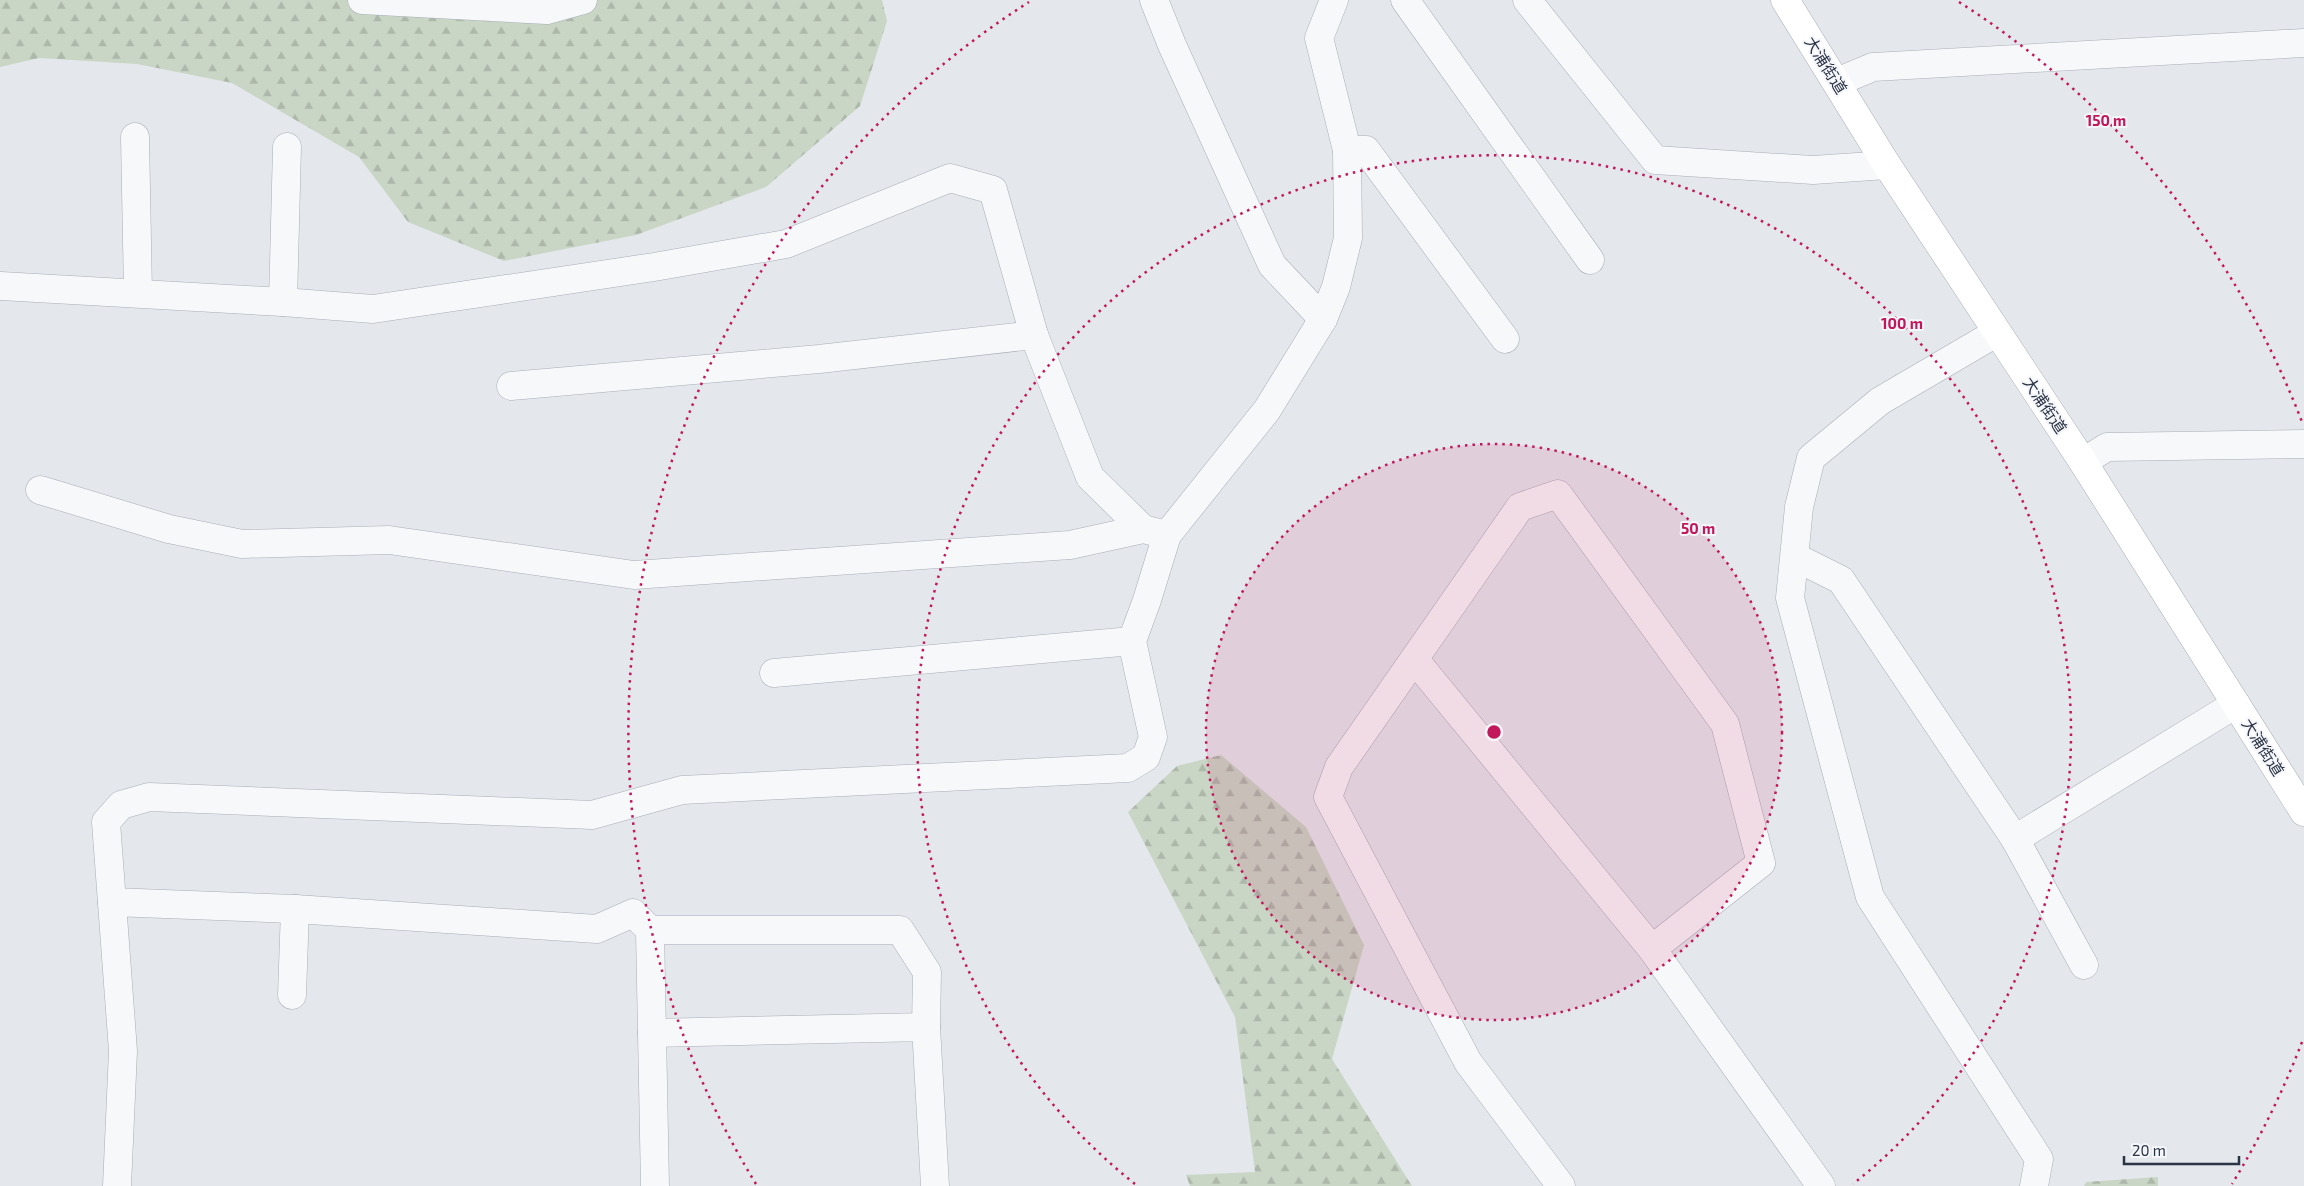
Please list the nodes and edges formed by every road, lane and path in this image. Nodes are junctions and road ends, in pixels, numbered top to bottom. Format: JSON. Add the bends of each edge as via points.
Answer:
{"nodes":[{"id":1,"x":362,"y":0,"type":"edge"},
{"id":2,"x":583,"y":0,"type":"edge"},
{"id":3,"x":1154,"y":0,"type":"edge"},
{"id":4,"x":1334,"y":0,"type":"edge"},
{"id":5,"x":1405,"y":0,"type":"edge"},
{"id":6,"x":1527,"y":0,"type":"edge"},
{"id":7,"x":1785,"y":0,"type":"edge"},
{"id":8,"x":2304,"y":44,"type":"edge"},
{"id":9,"x":1837,"y":82,"type":"junction"},
{"id":10,"x":135,"y":137,"type":"dead end"},
{"id":11,"x":287,"y":147,"type":"dead end"},
{"id":12,"x":1347,"y":150,"type":"junction"},
{"id":13,"x":1887,"y":165,"type":"junction"},
{"id":14,"x":1590,"y":260,"type":"dead end"},
{"id":15,"x":1,"y":286,"type":"edge"},
{"id":16,"x":138,"y":293,"type":"junction"},
{"id":17,"x":283,"y":302,"type":"junction"},
{"id":18,"x":1323,"y":319,"type":"junction"},
{"id":19,"x":1996,"y":332,"type":"junction"},
{"id":20,"x":1034,"y":335,"type":"junction"},
{"id":21,"x":1505,"y":339,"type":"dead end"},
{"id":22,"x":511,"y":386,"type":"dead end"},
{"id":23,"x":2304,"y":444,"type":"edge"},
{"id":24,"x":2083,"y":462,"type":"junction"},
{"id":25,"x":40,"y":490,"type":"dead end"},
{"id":26,"x":1155,"y":532,"type":"junction"},
{"id":27,"x":1796,"y":557,"type":"junction"},
{"id":28,"x":1132,"y":640,"type":"junction"},
{"id":29,"x":1415,"y":660,"type":"junction"},
{"id":30,"x":774,"y":673,"type":"dead end"},
{"id":31,"x":2236,"y":704,"type":"junction"},
{"id":32,"x":2304,"y":812,"type":"edge"},
{"id":33,"x":2015,"y":839,"type":"junction"},
{"id":34,"x":112,"y":902,"type":"junction"},
{"id":35,"x":295,"y":908,"type":"junction"},
{"id":36,"x":650,"y":930,"type":"junction"},
{"id":37,"x":1652,"y":949,"type":"junction"},
{"id":38,"x":2084,"y":965,"type":"dead end"},
{"id":39,"x":292,"y":995,"type":"dead end"},
{"id":40,"x":926,"y":1027,"type":"junction"},
{"id":41,"x":652,"y":1033,"type":"junction"},
{"id":42,"x":117,"y":1186,"type":"edge"},
{"id":43,"x":654,"y":1186,"type":"edge"},
{"id":44,"x":935,"y":1186,"type":"edge"},
{"id":45,"x":1561,"y":1186,"type":"edge"},
{"id":46,"x":1820,"y":1186,"type":"edge"},
{"id":47,"x":2034,"y":1186,"type":"edge"}],
"edges":[{"from":1,"to":2,"type":"street","via":[[547,10]]},
{"from":3,"to":18,"type":"street","via":[[1272,265]]},
{"from":4,"to":12,"type":"street","via":[[1319,38]]},
{"from":5,"to":14,"type":"street"},
{"from":6,"to":13,"type":"street","via":[[1655,160],[1813,170]]},
{"from":7,"to":9,"type":"street","name":"大浦街道"},
{"from":8,"to":9,"type":"street","via":[[1873,68]]},
{"from":9,"to":13,"type":"street","name":"大浦街道"},
{"from":10,"to":16,"type":"street"},
{"from":11,"to":17,"type":"street"},
{"from":12,"to":18,"type":"street","via":[[1348,238],[1336,286]]},
{"from":12,"to":21,"type":"street","via":[[1366,150]]},
{"from":13,"to":19,"type":"street","name":"大浦街道"},
{"from":15,"to":16,"type":"street"},
{"from":16,"to":17,"type":"street"},
{"from":17,"to":20,"type":"street","via":[[373,309],[786,244],[950,178],[993,190]]},
{"from":18,"to":26,"type":"street","via":[[1267,410]]},
{"from":19,"to":24,"type":"street","name":"大浦街道"},
{"from":19,"to":27,"type":"street","via":[[1880,400],[1811,458],[1799,507]]},
{"from":20,"to":22,"type":"street","via":[[819,359]]},
{"from":20,"to":26,"type":"street","via":[[1090,477]]},
{"from":23,"to":24,"type":"street","via":[[2106,447]]},
{"from":24,"to":31,"type":"street","name":"大浦街道"},
{"from":25,"to":26,"type":"street","via":[[169,529],[242,544],[389,540],[634,575],[1070,545]]},
{"from":26,"to":28,"type":"street","via":[[1147,600]]},
{"from":27,"to":33,"type":"street","via":[[1840,580]]},
{"from":27,"to":47,"type":"street","via":[[1790,598],[1870,897],[2039,1159]]},
{"from":28,"to":30,"type":"street"},
{"from":28,"to":34,"type":"street","via":[[1153,737],[1146,757],[1128,768],[682,790],[592,815],[149,797],[121,805],[106,822]]},
{"from":29,"to":37,"type":"street"},
{"from":29,"to":37,"type":"street","via":[[1520,507],[1558,494],[1725,724],[1761,863]]},
{"from":29,"to":45,"type":"street","via":[[1339,767],[1328,797],[1468,1062]]},
{"from":31,"to":32,"type":"street","name":"大浦街道"},
{"from":31,"to":33,"type":"street"},
{"from":33,"to":38,"type":"street"},
{"from":34,"to":35,"type":"street"},
{"from":34,"to":42,"type":"street","via":[[123,1051]]},
{"from":35,"to":36,"type":"street","via":[[598,929],[633,913]]},
{"from":35,"to":39,"type":"street"},
{"from":36,"to":40,"type":"street","via":[[900,930],[927,972]]},
{"from":36,"to":41,"type":"street"},
{"from":37,"to":46,"type":"street"},
{"from":40,"to":41,"type":"street"},
{"from":40,"to":44,"type":"street"},
{"from":41,"to":43,"type":"street"}]}
